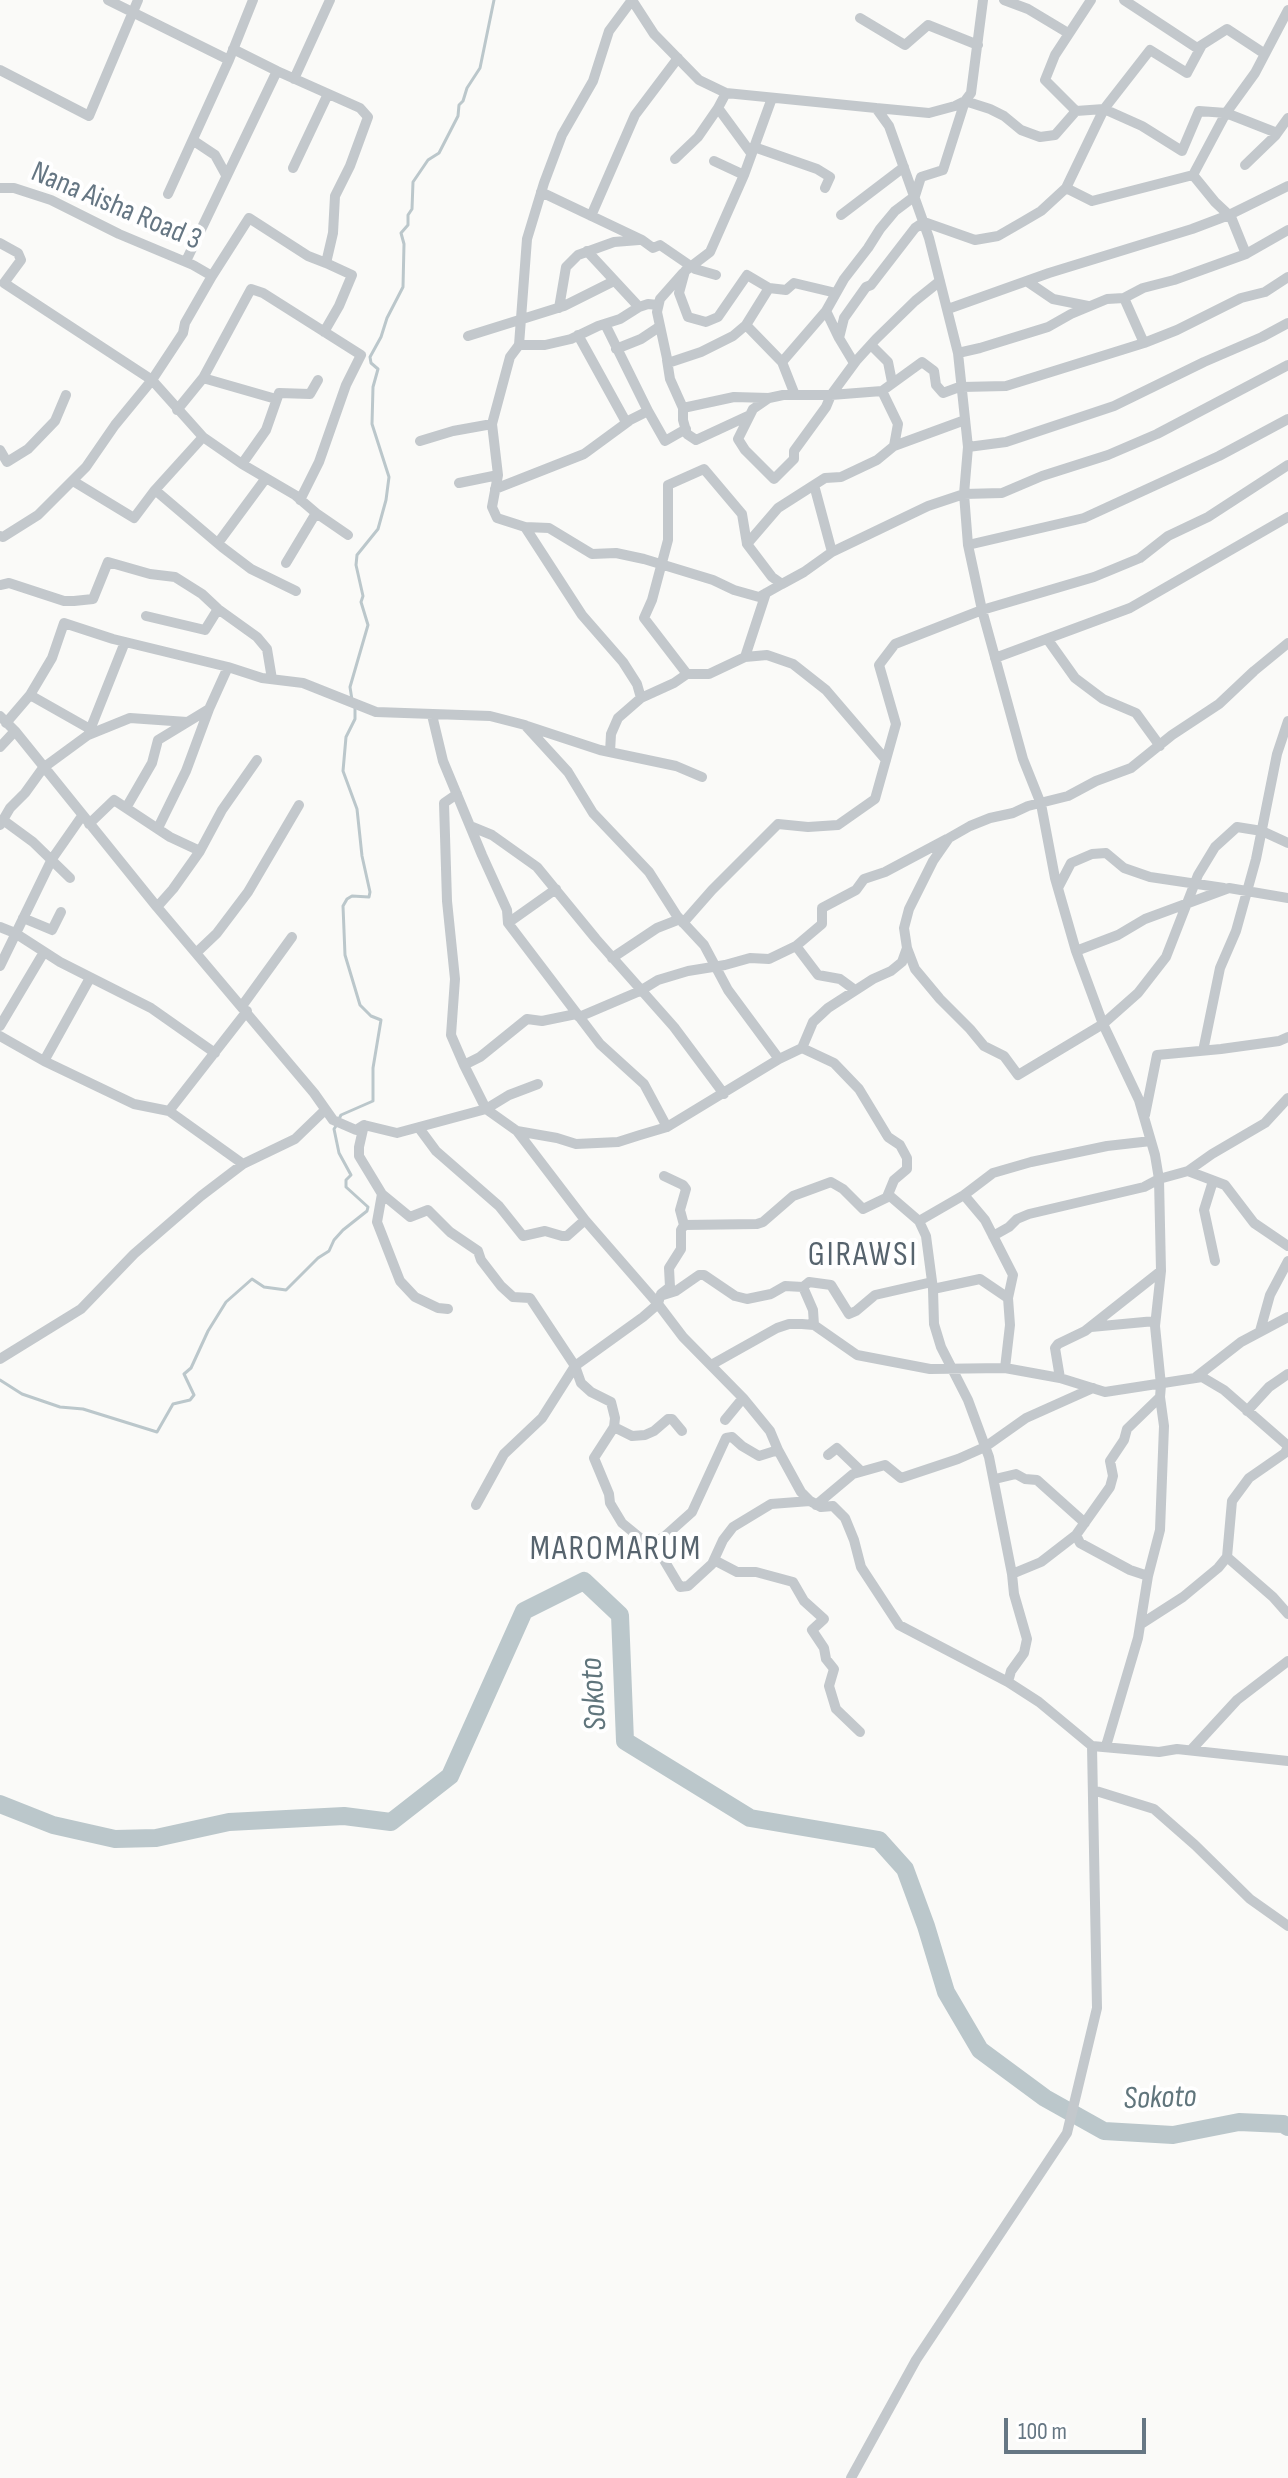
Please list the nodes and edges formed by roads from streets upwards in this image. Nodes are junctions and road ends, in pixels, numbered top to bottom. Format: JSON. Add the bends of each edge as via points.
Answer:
{"nodes":[{"id":1,"x":108,"y":0,"type":"edge"},
{"id":2,"x":138,"y":0,"type":"edge"},
{"id":3,"x":253,"y":0,"type":"edge"},
{"id":4,"x":330,"y":0,"type":"edge"},
{"id":5,"x":632,"y":0,"type":"edge"},
{"id":6,"x":983,"y":0,"type":"edge"},
{"id":7,"x":1004,"y":0,"type":"edge"},
{"id":8,"x":1091,"y":0,"type":"edge"},
{"id":9,"x":1124,"y":0,"type":"edge"},
{"id":10,"x":1288,"y":10,"type":"edge"},
{"id":11,"x":134,"y":12,"type":"junction"},
{"id":12,"x":860,"y":18,"type":"dead end"},
{"id":13,"x":1068,"y":33,"type":"junction"},
{"id":14,"x":978,"y":45,"type":"junction"},
{"id":15,"x":1202,"y":45,"type":"junction"},
{"id":16,"x":231,"y":54,"type":"junction"},
{"id":17,"x":1265,"y":54,"type":"junction"},
{"id":18,"x":678,"y":58,"type":"junction"},
{"id":19,"x":0,"y":70,"type":"edge"},
{"id":20,"x":277,"y":71,"type":"junction"},
{"id":21,"x":294,"y":79,"type":"junction"},
{"id":22,"x":726,"y":93,"type":"junction"},
{"id":23,"x":328,"y":94,"type":"junction"},
{"id":24,"x":772,"y":98,"type":"junction"},
{"id":25,"x":965,"y":101,"type":"junction"},
{"id":26,"x":718,"y":108,"type":"junction"},
{"id":27,"x":876,"y":108,"type":"junction"},
{"id":28,"x":1104,"y":109,"type":"junction"},
{"id":29,"x":1076,"y":111,"type":"junction"},
{"id":30,"x":1226,"y":113,"type":"junction"},
{"id":31,"x":1288,"y":118,"type":"edge"},
{"id":32,"x":1277,"y":133,"type":"junction"},
{"id":33,"x":194,"y":141,"type":"junction"},
{"id":34,"x":752,"y":150,"type":"junction"},
{"id":35,"x":675,"y":159,"type":"dead end"},
{"id":36,"x":714,"y":161,"type":"dead end"},
{"id":37,"x":1245,"y":165,"type":"dead end"},
{"id":38,"x":904,"y":167,"type":"junction"},
{"id":39,"x":293,"y":168,"type":"dead end"},
{"id":40,"x":226,"y":175,"type":"junction"},
{"id":41,"x":744,"y":175,"type":"junction"},
{"id":42,"x":1193,"y":175,"type":"junction"},
{"id":43,"x":1288,"y":186,"type":"edge"},
{"id":44,"x":0,"y":188,"type":"edge"},
{"id":45,"x":825,"y":188,"type":"dead end"},
{"id":46,"x":1066,"y":188,"type":"junction"},
{"id":47,"x":541,"y":192,"type":"junction"},
{"id":48,"x":168,"y":194,"type":"dead end"},
{"id":49,"x":915,"y":196,"type":"junction"},
{"id":50,"x":841,"y":215,"type":"dead end"},
{"id":51,"x":1229,"y":215,"type":"junction"},
{"id":52,"x":591,"y":216,"type":"junction"},
{"id":53,"x":924,"y":222,"type":"junction"},
{"id":54,"x":1288,"y":230,"type":"edge"},
{"id":55,"x":642,"y":240,"type":"junction"},
{"id":56,"x":0,"y":243,"type":"edge"},
{"id":57,"x":587,"y":251,"type":"junction"},
{"id":58,"x":1246,"y":254,"type":"junction"},
{"id":59,"x":186,"y":261,"type":"junction"},
{"id":60,"x":326,"y":263,"type":"junction"},
{"id":61,"x":688,"y":269,"type":"junction"},
{"id":62,"x":716,"y":275,"type":"dead end"},
{"id":63,"x":212,"y":276,"type":"junction"},
{"id":64,"x":1288,"y":277,"type":"edge"},
{"id":65,"x":614,"y":281,"type":"junction"},
{"id":66,"x":940,"y":281,"type":"junction"},
{"id":67,"x":1028,"y":282,"type":"junction"},
{"id":68,"x":2,"y":286,"type":"edge"},
{"id":69,"x":769,"y":288,"type":"junction"},
{"id":70,"x":836,"y":293,"type":"junction"},
{"id":71,"x":1124,"y":298,"type":"junction"},
{"id":72,"x":658,"y":305,"type":"junction"},
{"id":73,"x":1090,"y":306,"type":"junction"},
{"id":74,"x":639,"y":307,"type":"junction"},
{"id":75,"x":559,"y":308,"type":"junction"},
{"id":76,"x":948,"y":309,"type":"junction"},
{"id":77,"x":826,"y":311,"type":"junction"},
{"id":78,"x":520,"y":321,"type":"junction"},
{"id":79,"x":1288,"y":323,"type":"edge"},
{"id":80,"x":605,"y":324,"type":"junction"},
{"id":81,"x":746,"y":325,"type":"junction"},
{"id":82,"x":659,"y":327,"type":"junction"},
{"id":83,"x":324,"y":332,"type":"junction"},
{"id":84,"x":578,"y":335,"type":"junction"},
{"id":85,"x":468,"y":336,"type":"dead end"},
{"id":86,"x":839,"y":338,"type":"junction"},
{"id":87,"x":1144,"y":343,"type":"junction"},
{"id":88,"x":519,"y":345,"type":"junction"},
{"id":89,"x":871,"y":345,"type":"junction"},
{"id":90,"x":616,"y":349,"type":"junction"},
{"id":91,"x":958,"y":353,"type":"junction"},
{"id":92,"x":667,"y":360,"type":"junction"},
{"id":93,"x":782,"y":362,"type":"junction"},
{"id":94,"x":854,"y":363,"type":"junction"},
{"id":95,"x":1288,"y":365,"type":"edge"},
{"id":96,"x":203,"y":378,"type":"junction"},
{"id":97,"x":152,"y":380,"type":"junction"},
{"id":98,"x":318,"y":380,"type":"dead end"},
{"id":99,"x":892,"y":382,"type":"junction"},
{"id":100,"x":962,"y":386,"type":"junction"},
{"id":101,"x":882,"y":391,"type":"junction"},
{"id":102,"x":66,"y":395,"type":"dead end"},
{"id":103,"x":795,"y":395,"type":"junction"},
{"id":104,"x":831,"y":395,"type":"junction"},
{"id":105,"x":769,"y":398,"type":"junction"},
{"id":106,"x":276,"y":399,"type":"junction"},
{"id":107,"x":683,"y":408,"type":"junction"},
{"id":108,"x":177,"y":410,"type":"junction"},
{"id":109,"x":648,"y":411,"type":"junction"},
{"id":110,"x":750,"y":415,"type":"junction"},
{"id":111,"x":1288,"y":419,"type":"edge"},
{"id":112,"x":965,"y":420,"type":"junction"},
{"id":113,"x":629,"y":421,"type":"junction"},
{"id":114,"x":492,"y":424,"type":"junction"},
{"id":115,"x":686,"y":429,"type":"junction"},
{"id":116,"x":203,"y":437,"type":"junction"},
{"id":117,"x":420,"y":441,"type":"dead end"},
{"id":118,"x":894,"y":446,"type":"junction"},
{"id":119,"x":968,"y":447,"type":"junction"},
{"id":120,"x":0,"y":450,"type":"edge"},
{"id":121,"x":242,"y":464,"type":"junction"},
{"id":122,"x":1288,"y":465,"type":"edge"},
{"id":123,"x":498,"y":475,"type":"junction"},
{"id":124,"x":266,"y":478,"type":"junction"},
{"id":125,"x":73,"y":481,"type":"junction"},
{"id":126,"x":459,"y":483,"type":"dead end"},
{"id":127,"x":814,"y":485,"type":"junction"},
{"id":128,"x":495,"y":489,"type":"junction"},
{"id":129,"x":155,"y":490,"type":"junction"},
{"id":130,"x":964,"y":494,"type":"junction"},
{"id":131,"x":300,"y":500,"type":"junction"},
{"id":132,"x":316,"y":513,"type":"junction"},
{"id":133,"x":1288,"y":517,"type":"edge"},
{"id":134,"x":525,"y":527,"type":"junction"},
{"id":135,"x":348,"y":535,"type":"dead end"},
{"id":136,"x":0,"y":536,"type":"edge"},
{"id":137,"x":218,"y":543,"type":"junction"},
{"id":138,"x":747,"y":544,"type":"junction"},
{"id":139,"x":968,"y":545,"type":"junction"},
{"id":140,"x":832,"y":552,"type":"junction"},
{"id":141,"x":286,"y":563,"type":"dead end"},
{"id":142,"x":662,"y":565,"type":"junction"},
{"id":143,"x":782,"y":584,"type":"junction"},
{"id":144,"x":0,"y":585,"type":"edge"},
{"id":145,"x":296,"y":591,"type":"dead end"},
{"id":146,"x":766,"y":593,"type":"junction"},
{"id":147,"x":218,"y":609,"type":"junction"},
{"id":148,"x":982,"y":610,"type":"junction"},
{"id":149,"x":146,"y":616,"type":"dead end"},
{"id":150,"x":1048,"y":640,"type":"junction"},
{"id":151,"x":125,"y":642,"type":"junction"},
{"id":152,"x":1288,"y":644,"type":"edge"},
{"id":153,"x":745,"y":657,"type":"junction"},
{"id":154,"x":995,"y":658,"type":"junction"},
{"id":155,"x":228,"y":667,"type":"junction"},
{"id":156,"x":687,"y":674,"type":"junction"},
{"id":157,"x":272,"y":679,"type":"junction"},
{"id":158,"x":636,"y":682,"type":"junction"},
{"id":159,"x":661,"y":688,"type":"junction"},
{"id":160,"x":30,"y":695,"type":"junction"},
{"id":161,"x":641,"y":698,"type":"junction"},
{"id":162,"x":209,"y":709,"type":"junction"},
{"id":163,"x":432,"y":715,"type":"junction"},
{"id":164,"x":1288,"y":721,"type":"edge"},
{"id":165,"x":188,"y":722,"type":"junction"},
{"id":166,"x":7,"y":723,"type":"edge"},
{"id":167,"x":525,"y":725,"type":"junction"},
{"id":168,"x":89,"y":732,"type":"junction"},
{"id":169,"x":1160,"y":746,"type":"junction"},
{"id":170,"x":0,"y":747,"type":"edge"},
{"id":171,"x":610,"y":752,"type":"junction"},
{"id":172,"x":257,"y":760,"type":"dead end"},
{"id":173,"x":886,"y":760,"type":"junction"},
{"id":174,"x":43,"y":768,"type":"junction"},
{"id":175,"x":702,"y":777,"type":"dead end"},
{"id":176,"x":457,"y":794,"type":"junction"},
{"id":177,"x":1041,"y":804,"type":"junction"},
{"id":178,"x":299,"y":805,"type":"dead end"},
{"id":179,"x":126,"y":808,"type":"junction"},
{"id":180,"x":85,"y":820,"type":"junction"},
{"id":181,"x":2,"y":822,"type":"edge"},
{"id":182,"x":470,"y":826,"type":"junction"},
{"id":183,"x":158,"y":828,"type":"junction"},
{"id":184,"x":1262,"y":831,"type":"junction"},
{"id":185,"x":949,"y":838,"type":"junction"},
{"id":186,"x":1288,"y":843,"type":"edge"},
{"id":187,"x":200,"y":851,"type":"junction"},
{"id":188,"x":52,"y":859,"type":"junction"},
{"id":189,"x":70,"y":878,"type":"dead end"},
{"id":190,"x":1194,"y":883,"type":"junction"},
{"id":191,"x":1058,"y":888,"type":"junction"},
{"id":192,"x":1226,"y":888,"type":"junction"},
{"id":193,"x":556,"y":889,"type":"junction"},
{"id":194,"x":1246,"y":889,"type":"junction"},
{"id":195,"x":1288,"y":898,"type":"edge"},
{"id":196,"x":1187,"y":903,"type":"junction"},
{"id":197,"x":157,"y":907,"type":"junction"},
{"id":198,"x":61,"y":912,"type":"dead end"},
{"id":199,"x":23,"y":918,"type":"junction"},
{"id":200,"x":682,"y":921,"type":"junction"},
{"id":201,"x":508,"y":923,"type":"junction"},
{"id":202,"x":0,"y":927,"type":"edge"},
{"id":203,"x":15,"y":933,"type":"junction"},
{"id":204,"x":292,"y":937,"type":"dead end"},
{"id":205,"x":796,"y":946,"type":"junction"},
{"id":206,"x":907,"y":948,"type":"junction"},
{"id":207,"x":1076,"y":951,"type":"junction"},
{"id":208,"x":44,"y":952,"type":"junction"},
{"id":209,"x":197,"y":952,"type":"junction"},
{"id":210,"x":612,"y":958,"type":"junction"},
{"id":211,"x":0,"y":966,"type":"edge"},
{"id":212,"x":715,"y":967,"type":"junction"},
{"id":213,"x":90,"y":978,"type":"junction"},
{"id":214,"x":855,"y":990,"type":"junction"},
{"id":215,"x":640,"y":991,"type":"junction"},
{"id":216,"x":244,"y":1009,"type":"junction"},
{"id":217,"x":578,"y":1016,"type":"junction"},
{"id":218,"x":1103,"y":1024,"type":"junction"},
{"id":219,"x":0,"y":1026,"type":"edge"},
{"id":220,"x":0,"y":1036,"type":"edge"},
{"id":221,"x":1288,"y":1037,"type":"edge"},
{"id":222,"x":802,"y":1048,"type":"junction"},
{"id":223,"x":1203,"y":1051,"type":"junction"},
{"id":224,"x":215,"y":1053,"type":"junction"},
{"id":225,"x":779,"y":1059,"type":"junction"},
{"id":226,"x":44,"y":1061,"type":"junction"},
{"id":227,"x":464,"y":1065,"type":"junction"},
{"id":228,"x":538,"y":1084,"type":"dead end"},
{"id":229,"x":724,"y":1094,"type":"junction"},
{"id":230,"x":1288,"y":1098,"type":"edge"},
{"id":231,"x":486,"y":1109,"type":"junction"},
{"id":232,"x":325,"y":1110,"type":"junction"},
{"id":233,"x":169,"y":1111,"type":"junction"},
{"id":234,"x":1144,"y":1117,"type":"junction"},
{"id":235,"x":364,"y":1125,"type":"junction"},
{"id":236,"x":667,"y":1127,"type":"junction"},
{"id":237,"x":419,"y":1128,"type":"junction"},
{"id":238,"x":517,"y":1131,"type":"junction"},
{"id":239,"x":1151,"y":1141,"type":"junction"},
{"id":240,"x":243,"y":1164,"type":"junction"},
{"id":241,"x":1188,"y":1171,"type":"junction"},
{"id":242,"x":664,"y":1176,"type":"dead end"},
{"id":243,"x":1159,"y":1179,"type":"junction"},
{"id":244,"x":1213,"y":1181,"type":"junction"},
{"id":245,"x":382,"y":1194,"type":"junction"},
{"id":246,"x":964,"y":1195,"type":"junction"},
{"id":247,"x":887,"y":1197,"type":"junction"},
{"id":248,"x":585,"y":1220,"type":"junction"},
{"id":249,"x":919,"y":1221,"type":"junction"},
{"id":250,"x":684,"y":1225,"type":"junction"},
{"id":251,"x":993,"y":1236,"type":"junction"},
{"id":252,"x":1288,"y":1246,"type":"edge"},
{"id":253,"x":1215,"y":1261,"type":"dead end"},
{"id":254,"x":1288,"y":1261,"type":"edge"},
{"id":255,"x":1161,"y":1271,"type":"junction"},
{"id":256,"x":933,"y":1285,"type":"junction"},
{"id":257,"x":803,"y":1287,"type":"junction"},
{"id":258,"x":1008,"y":1298,"type":"junction"},
{"id":259,"x":659,"y":1300,"type":"junction"},
{"id":260,"x":448,"y":1309,"type":"dead end"},
{"id":261,"x":1288,"y":1317,"type":"edge"},
{"id":262,"x":1155,"y":1321,"type":"junction"},
{"id":263,"x":814,"y":1325,"type":"junction"},
{"id":264,"x":1089,"y":1328,"type":"junction"},
{"id":265,"x":1260,"y":1331,"type":"junction"},
{"id":266,"x":0,"y":1359,"type":"edge"},
{"id":267,"x":711,"y":1365,"type":"junction"},
{"id":268,"x":575,"y":1366,"type":"junction"},
{"id":269,"x":1005,"y":1368,"type":"junction"},
{"id":270,"x":950,"y":1369,"type":"junction"},
{"id":271,"x":1288,"y":1374,"type":"edge"},
{"id":272,"x":1060,"y":1378,"type":"junction"},
{"id":273,"x":1194,"y":1378,"type":"junction"},
{"id":274,"x":1161,"y":1385,"type":"junction"},
{"id":275,"x":1093,"y":1388,"type":"junction"},
{"id":276,"x":1160,"y":1397,"type":"junction"},
{"id":277,"x":743,"y":1398,"type":"junction"},
{"id":278,"x":1247,"y":1411,"type":"junction"},
{"id":279,"x":725,"y":1420,"type":"dead end"},
{"id":280,"x":614,"y":1427,"type":"junction"},
{"id":281,"x":682,"y":1431,"type":"dead end"},
{"id":282,"x":985,"y":1447,"type":"junction"},
{"id":283,"x":1288,"y":1447,"type":"edge"},
{"id":284,"x":778,"y":1450,"type":"junction"},
{"id":285,"x":828,"y":1455,"type":"dead end"},
{"id":286,"x":861,"y":1471,"type":"junction"},
{"id":287,"x":995,"y":1479,"type":"junction"},
{"id":288,"x":813,"y":1503,"type":"junction"},
{"id":289,"x":476,"y":1505,"type":"dead end"},
{"id":290,"x":1085,"y":1523,"type":"junction"},
{"id":291,"x":1076,"y":1535,"type":"junction"},
{"id":292,"x":647,"y":1546,"type":"junction"},
{"id":293,"x":1227,"y":1557,"type":"junction"},
{"id":294,"x":714,"y":1560,"type":"junction"},
{"id":295,"x":1012,"y":1574,"type":"junction"},
{"id":296,"x":1148,"y":1576,"type":"junction"},
{"id":297,"x":1288,"y":1614,"type":"edge"},
{"id":298,"x":1141,"y":1624,"type":"junction"},
{"id":299,"x":1288,"y":1661,"type":"edge"},
{"id":300,"x":1008,"y":1682,"type":"junction"},
{"id":301,"x":860,"y":1732,"type":"dead end"},
{"id":302,"x":1092,"y":1746,"type":"junction"},
{"id":303,"x":1106,"y":1746,"type":"junction"},
{"id":304,"x":1191,"y":1750,"type":"junction"},
{"id":305,"x":1288,"y":1761,"type":"edge"},
{"id":306,"x":1093,"y":1790,"type":"junction"},
{"id":307,"x":1288,"y":1926,"type":"edge"},
{"id":308,"x":851,"y":2478,"type":"edge"}],
"edges":[{"from":1,"to":11,"type":"street"},
{"from":2,"to":11,"type":"street"},
{"from":3,"to":16,"type":"street"},
{"from":4,"to":21,"type":"street"},
{"from":5,"to":18,"type":"street"},
{"from":5,"to":47,"type":"street","via":[[609,31],[593,81],[562,135]]},
{"from":6,"to":14,"type":"street"},
{"from":7,"to":13,"type":"street"},
{"from":8,"to":13,"type":"street"},
{"from":9,"to":15,"type":"street","via":[[1197,48]]},
{"from":10,"to":17,"type":"street"},
{"from":11,"to":16,"type":"street"},
{"from":11,"to":19,"type":"street","via":[[89,116]]},
{"from":12,"to":14,"type":"street","via":[[905,45],[928,25]]},
{"from":13,"to":29,"type":"street","via":[[1045,80]]},
{"from":14,"to":25,"type":"street","via":[[971,93]]},
{"from":15,"to":17,"type":"street","via":[[1227,29]]},
{"from":15,"to":28,"type":"street","via":[[1187,73],[1150,50]]},
{"from":16,"to":20,"type":"street"},
{"from":16,"to":33,"type":"street"},
{"from":17,"to":30,"type":"street"},
{"from":18,"to":22,"type":"street","via":[[699,80]]},
{"from":18,"to":52,"type":"street","via":[[635,115]]},
{"from":20,"to":21,"type":"street"},
{"from":20,"to":40,"type":"street"},
{"from":21,"to":23,"type":"street"},
{"from":22,"to":24,"type":"street"},
{"from":22,"to":26,"type":"street"},
{"from":23,"to":39,"type":"street"},
{"from":23,"to":60,"type":"street","via":[[368,117],[335,196]]},
{"from":24,"to":27,"type":"street"},
{"from":24,"to":34,"type":"street"},
{"from":25,"to":27,"type":"street","via":[[929,113]]},
{"from":25,"to":29,"type":"street","via":[[1040,137],[1055,135]]},
{"from":25,"to":49,"type":"street","via":[[943,170],[921,177]]},
{"from":26,"to":34,"type":"street"},
{"from":26,"to":35,"type":"street"},
{"from":27,"to":38,"type":"street","via":[[889,126]]},
{"from":28,"to":29,"type":"street"},
{"from":28,"to":30,"type":"street","via":[[1182,151],[1199,111]]},
{"from":28,"to":46,"type":"street"},
{"from":30,"to":32,"type":"street"},
{"from":30,"to":42,"type":"street"},
{"from":31,"to":32,"type":"street"},
{"from":32,"to":37,"type":"street"},
{"from":33,"to":40,"type":"street","via":[[215,155]]},
{"from":33,"to":48,"type":"street"},
{"from":34,"to":41,"type":"street"},
{"from":34,"to":45,"type":"street","via":[[817,169],[830,177]]},
{"from":36,"to":41,"type":"street"},
{"from":38,"to":49,"type":"street"},
{"from":38,"to":50,"type":"street"},
{"from":40,"to":59,"type":"street"},
{"from":41,"to":61,"type":"street","via":[[710,252]]},
{"from":42,"to":46,"type":"street","via":[[1092,201]]},
{"from":42,"to":51,"type":"street"},
{"from":43,"to":51,"type":"street"},
{"from":44,"to":59,"type":"street","name":"Nana Aisha Road 3","via":[[43,196]]},
{"from":46,"to":53,"type":"street","via":[[1041,211],[998,236],[975,240]]},
{"from":47,"to":52,"type":"street"},
{"from":47,"to":78,"type":"street","via":[[527,239]]},
{"from":49,"to":53,"type":"street"},
{"from":49,"to":70,"type":"street","via":[[880,229]]},
{"from":51,"to":58,"type":"street"},
{"from":51,"to":67,"type":"street"},
{"from":52,"to":55,"type":"street"},
{"from":53,"to":66,"type":"street"},
{"from":53,"to":86,"type":"street","via":[[866,287],[844,318]]},
{"from":54,"to":58,"type":"street"},
{"from":55,"to":57,"type":"street"},
{"from":55,"to":61,"type":"street","via":[[653,248],[660,245]]},
{"from":56,"to":68,"type":"street","via":[[21,260]]},
{"from":57,"to":65,"type":"street"},
{"from":57,"to":75,"type":"street","via":[[566,267]]},
{"from":58,"to":71,"type":"street"},
{"from":59,"to":63,"type":"street","name":"Nana Aisha Road 3"},
{"from":60,"to":63,"type":"street","via":[[249,218]]},
{"from":60,"to":83,"type":"street","via":[[352,275]]},
{"from":61,"to":62,"type":"street"},
{"from":61,"to":69,"type":"street","via":[[679,293],[688,317],[706,322],[718,317],[747,275]]},
{"from":61,"to":72,"type":"street"},
{"from":63,"to":97,"type":"street"},
{"from":64,"to":87,"type":"street","via":[[1265,292]]},
{"from":65,"to":74,"type":"street"},
{"from":65,"to":75,"type":"street"},
{"from":66,"to":76,"type":"street"},
{"from":66,"to":89,"type":"street"},
{"from":67,"to":73,"type":"street","via":[[1053,299]]},
{"from":67,"to":76,"type":"street"},
{"from":68,"to":97,"type":"street"},
{"from":69,"to":70,"type":"street","via":[[786,290],[794,283]]},
{"from":69,"to":81,"type":"street"},
{"from":70,"to":77,"type":"street"},
{"from":71,"to":73,"type":"street"},
{"from":71,"to":87,"type":"street"},
{"from":72,"to":74,"type":"street"},
{"from":72,"to":82,"type":"street"},
{"from":73,"to":91,"type":"street","via":[[1048,327]]},
{"from":74,"to":80,"type":"street"},
{"from":75,"to":78,"type":"street"},
{"from":76,"to":91,"type":"street"},
{"from":77,"to":86,"type":"street"},
{"from":77,"to":93,"type":"street"},
{"from":78,"to":85,"type":"street"},
{"from":78,"to":88,"type":"street"},
{"from":79,"to":119,"type":"street","via":[[1114,406],[1006,442]]},
{"from":80,"to":84,"type":"street"},
{"from":80,"to":90,"type":"street"},
{"from":81,"to":92,"type":"street","via":[[701,352]]},
{"from":81,"to":93,"type":"street"},
{"from":82,"to":90,"type":"street"},
{"from":82,"to":92,"type":"street"},
{"from":83,"to":96,"type":"street","via":[[251,289]]},
{"from":83,"to":131,"type":"street","via":[[361,355]]},
{"from":84,"to":88,"type":"street","via":[[545,345]]},
{"from":84,"to":113,"type":"street"},
{"from":86,"to":94,"type":"street"},
{"from":87,"to":100,"type":"street","via":[[1006,386]]},
{"from":88,"to":114,"type":"street","via":[[510,357]]},
{"from":89,"to":94,"type":"street"},
{"from":89,"to":99,"type":"street","via":[[888,362]]},
{"from":90,"to":109,"type":"street"},
{"from":91,"to":100,"type":"street"},
{"from":92,"to":107,"type":"street"},
{"from":93,"to":103,"type":"street"},
{"from":94,"to":104,"type":"street"},
{"from":95,"to":130,"type":"street","via":[[1108,455],[1002,493]]},
{"from":96,"to":106,"type":"street"},
{"from":96,"to":108,"type":"street"},
{"from":97,"to":108,"type":"street"},
{"from":97,"to":125,"type":"street"},
{"from":98,"to":106,"type":"street","via":[[310,394],[279,393]]},
{"from":99,"to":100,"type":"street","via":[[922,362],[934,371],[943,393]]},
{"from":99,"to":101,"type":"street"},
{"from":100,"to":112,"type":"street"},
{"from":101,"to":104,"type":"street"},
{"from":101,"to":118,"type":"street","via":[[898,424]]},
{"from":102,"to":120,"type":"street","via":[[55,421],[28,449],[7,462]]},
{"from":103,"to":104,"type":"street"},
{"from":103,"to":105,"type":"street"},
{"from":104,"to":110,"type":"street","via":[[794,451],[794,459],[774,479],[738,439]]},
{"from":105,"to":107,"type":"street","via":[[734,397]]},
{"from":105,"to":110,"type":"street"},
{"from":106,"to":121,"type":"street","via":[[266,430]]},
{"from":107,"to":115,"type":"street"},
{"from":108,"to":116,"type":"street"},
{"from":109,"to":113,"type":"street"},
{"from":109,"to":115,"type":"street","via":[[665,441]]},
{"from":110,"to":115,"type":"street","via":[[696,440]]},
{"from":111,"to":139,"type":"street","via":[[1074,522]]},
{"from":112,"to":118,"type":"street"},
{"from":112,"to":119,"type":"street"},
{"from":113,"to":128,"type":"street","via":[[584,454]]},
{"from":114,"to":117,"type":"street"},
{"from":114,"to":123,"type":"street"},
{"from":116,"to":121,"type":"street"},
{"from":116,"to":129,"type":"street"},
{"from":118,"to":127,"type":"street","via":[[859,469]]},
{"from":119,"to":130,"type":"street"},
{"from":121,"to":124,"type":"street"},
{"from":122,"to":148,"type":"street","via":[[1140,558]]},
{"from":123,"to":126,"type":"street"},
{"from":123,"to":128,"type":"street"},
{"from":124,"to":131,"type":"street"},
{"from":124,"to":137,"type":"street"},
{"from":125,"to":129,"type":"street","via":[[134,518]]},
{"from":125,"to":136,"type":"street","via":[[38,515]]},
{"from":127,"to":138,"type":"street","via":[[778,508]]},
{"from":127,"to":140,"type":"street"},
{"from":128,"to":134,"type":"street","via":[[492,507],[497,518]]},
{"from":129,"to":137,"type":"street"},
{"from":130,"to":139,"type":"street"},
{"from":130,"to":140,"type":"street"},
{"from":131,"to":132,"type":"street"},
{"from":132,"to":135,"type":"street"},
{"from":132,"to":141,"type":"street"},
{"from":133,"to":150,"type":"street","via":[[1130,608]]},
{"from":134,"to":142,"type":"street","via":[[549,528],[592,554],[616,553]]},
{"from":134,"to":158,"type":"street","via":[[582,615]]},
{"from":137,"to":145,"type":"street","via":[[251,569]]},
{"from":138,"to":142,"type":"street","via":[[742,514],[704,469],[668,485],[668,540]]},
{"from":138,"to":143,"type":"street"},
{"from":139,"to":148,"type":"street"},
{"from":140,"to":143,"type":"street"},
{"from":142,"to":146,"type":"street","via":[[759,597]]},
{"from":142,"to":156,"type":"street","via":[[644,618]]},
{"from":143,"to":146,"type":"street"},
{"from":144,"to":147,"type":"street","via":[[9,583],[64,601],[93,599],[108,562],[175,577]]},
{"from":146,"to":153,"type":"street"},
{"from":147,"to":149,"type":"street","via":[[205,630]]},
{"from":147,"to":157,"type":"street","via":[[267,649]]},
{"from":148,"to":154,"type":"street"},
{"from":148,"to":173,"type":"street","via":[[895,644],[879,665],[896,724]]},
{"from":150,"to":154,"type":"street"},
{"from":150,"to":169,"type":"street","via":[[1075,678],[1103,699],[1136,713]]},
{"from":151,"to":155,"type":"street"},
{"from":151,"to":160,"type":"street","via":[[64,623],[52,658]]},
{"from":151,"to":168,"type":"street"},
{"from":152,"to":169,"type":"street"},
{"from":153,"to":156,"type":"street","via":[[709,674]]},
{"from":153,"to":173,"type":"street","via":[[767,655],[793,664],[826,690]]},
{"from":154,"to":177,"type":"street"},
{"from":155,"to":157,"type":"street"},
{"from":155,"to":162,"type":"street"},
{"from":156,"to":159,"type":"street"},
{"from":157,"to":163,"type":"street","via":[[303,683],[376,712]]},
{"from":158,"to":159,"type":"street"},
{"from":158,"to":161,"type":"street"},
{"from":159,"to":161,"type":"street"},
{"from":160,"to":166,"type":"street"},
{"from":160,"to":168,"type":"street"},
{"from":161,"to":171,"type":"street","via":[[618,718]]},
{"from":162,"to":165,"type":"street"},
{"from":162,"to":183,"type":"street"},
{"from":163,"to":167,"type":"street","via":[[490,716]]},
{"from":163,"to":176,"type":"street"},
{"from":164,"to":184,"type":"street"},
{"from":165,"to":168,"type":"street","via":[[130,718]]},
{"from":165,"to":179,"type":"street","via":[[158,740],[152,763]]},
{"from":166,"to":170,"type":"street"},
{"from":166,"to":174,"type":"street"},
{"from":167,"to":171,"type":"street"},
{"from":167,"to":200,"type":"street","via":[[568,772],[609,833],[649,872]]},
{"from":168,"to":174,"type":"street"},
{"from":169,"to":177,"type":"street","via":[[1131,768]]},
{"from":171,"to":175,"type":"street"},
{"from":172,"to":187,"type":"street"},
{"from":173,"to":200,"type":"street","via":[[875,799],[838,825],[778,824]]},
{"from":174,"to":180,"type":"street"},
{"from":174,"to":181,"type":"street"},
{"from":176,"to":182,"type":"street"},
{"from":176,"to":227,"type":"street","via":[[444,803],[455,979],[450,1022]]},
{"from":177,"to":185,"type":"street","via":[[990,818]]},
{"from":177,"to":191,"type":"street"},
{"from":178,"to":209,"type":"street","via":[[248,892]]},
{"from":179,"to":180,"type":"street","via":[[114,800]]},
{"from":179,"to":183,"type":"street"},
{"from":180,"to":188,"type":"street"},
{"from":180,"to":197,"type":"street"},
{"from":181,"to":188,"type":"street"},
{"from":182,"to":193,"type":"street","via":[[537,867]]},
{"from":182,"to":201,"type":"street"},
{"from":183,"to":187,"type":"street"},
{"from":184,"to":186,"type":"street"},
{"from":184,"to":190,"type":"street","via":[[1237,827],[1215,847]]},
{"from":184,"to":194,"type":"street"},
{"from":185,"to":205,"type":"street","via":[[864,879],[856,890],[822,908],[822,924]]},
{"from":185,"to":206,"type":"street","via":[[909,909],[904,928]]},
{"from":187,"to":197,"type":"street"},
{"from":188,"to":189,"type":"street"},
{"from":188,"to":199,"type":"street"},
{"from":190,"to":191,"type":"street","via":[[1150,877],[1124,868],[1106,853],[1071,863]]},
{"from":190,"to":192,"type":"street"},
{"from":190,"to":196,"type":"street"},
{"from":191,"to":207,"type":"street"},
{"from":192,"to":194,"type":"street"},
{"from":192,"to":196,"type":"street"},
{"from":193,"to":201,"type":"street"},
{"from":193,"to":210,"type":"street"},
{"from":194,"to":195,"type":"street"},
{"from":194,"to":223,"type":"street","via":[[1220,968]]},
{"from":196,"to":207,"type":"street"},
{"from":196,"to":218,"type":"street","via":[[1166,957],[1138,993]]},
{"from":197,"to":209,"type":"street"},
{"from":198,"to":199,"type":"street","via":[[52,930]]},
{"from":199,"to":203,"type":"street"},
{"from":200,"to":210,"type":"street","via":[[657,928]]},
{"from":200,"to":212,"type":"street"},
{"from":201,"to":217,"type":"street"},
{"from":202,"to":203,"type":"street"},
{"from":203,"to":208,"type":"street"},
{"from":203,"to":211,"type":"street"},
{"from":204,"to":216,"type":"street"},
{"from":205,"to":212,"type":"street","via":[[769,959]]},
{"from":205,"to":214,"type":"street","via":[[818,975],[840,979]]},
{"from":206,"to":214,"type":"street","via":[[891,971]]},
{"from":206,"to":218,"type":"street","via":[[915,969],[940,999],[1018,1075]]},
{"from":207,"to":218,"type":"street"},
{"from":208,"to":213,"type":"street"},
{"from":208,"to":219,"type":"street"},
{"from":209,"to":216,"type":"street"},
{"from":210,"to":215,"type":"street"},
{"from":212,"to":215,"type":"street","via":[[658,980]]},
{"from":212,"to":225,"type":"street"},
{"from":213,"to":224,"type":"street","via":[[151,1008]]},
{"from":213,"to":226,"type":"street"},
{"from":214,"to":222,"type":"street","via":[[813,1022]]},
{"from":215,"to":217,"type":"street"},
{"from":215,"to":229,"type":"street"},
{"from":216,"to":224,"type":"street"},
{"from":216,"to":232,"type":"street"},
{"from":217,"to":227,"type":"street","via":[[527,1019]]},
{"from":217,"to":236,"type":"street","via":[[644,1084]]},
{"from":218,"to":234,"type":"street"},
{"from":220,"to":226,"type":"street"},
{"from":221,"to":223,"type":"street"},
{"from":222,"to":225,"type":"street"},
{"from":222,"to":247,"type":"street","via":[[834,1063],[859,1089],[888,1137],[900,1145],[907,1169],[894,1180]]},
{"from":223,"to":234,"type":"street","via":[[1157,1055]]},
{"from":224,"to":233,"type":"street"},
{"from":225,"to":229,"type":"street"},
{"from":226,"to":233,"type":"street","via":[[134,1104]]},
{"from":227,"to":231,"type":"street"},
{"from":228,"to":231,"type":"street"},
{"from":229,"to":236,"type":"street"},
{"from":230,"to":241,"type":"street","via":[[1265,1123]]},
{"from":231,"to":237,"type":"street"},
{"from":231,"to":238,"type":"street"},
{"from":232,"to":235,"type":"street","via":[[344,1126],[356,1130]]},
{"from":232,"to":240,"type":"street","via":[[295,1139]]},
{"from":233,"to":240,"type":"street"},
{"from":234,"to":239,"type":"street"},
{"from":235,"to":237,"type":"street","via":[[397,1133]]},
{"from":235,"to":245,"type":"street","via":[[359,1156]]},
{"from":236,"to":238,"type":"street","via":[[618,1142],[576,1144]]},
{"from":237,"to":248,"type":"street","via":[[523,1236],[545,1231],[567,1236]]},
{"from":238,"to":248,"type":"street"},
{"from":239,"to":243,"type":"street"},
{"from":239,"to":246,"type":"street","via":[[1031,1162],[993,1173]]},
{"from":240,"to":266,"type":"street","via":[[162,1228],[81,1309]]},
{"from":241,"to":243,"type":"street"},
{"from":241,"to":244,"type":"street"},
{"from":242,"to":250,"type":"street","via":[[686,1189],[680,1210]]},
{"from":243,"to":251,"type":"street","via":[[1029,1214]]},
{"from":243,"to":255,"type":"street"},
{"from":244,"to":252,"type":"street","via":[[1225,1185],[1254,1223]]},
{"from":244,"to":253,"type":"street","via":[[1204,1210]]},
{"from":245,"to":260,"type":"street","via":[[377,1222],[400,1281],[415,1297]]},
{"from":245,"to":268,"type":"street","via":[[410,1217],[428,1210],[478,1251],[513,1297],[530,1298]]},
{"from":246,"to":249,"type":"street"},
{"from":246,"to":251,"type":"street"},
{"from":247,"to":249,"type":"street"},
{"from":247,"to":250,"type":"street","via":[[863,1209],[831,1182],[793,1196],[763,1222]]},
{"from":248,"to":259,"type":"street"},
{"from":249,"to":256,"type":"street"},
{"from":250,"to":259,"type":"street","via":[[681,1249],[669,1268],[670,1287]]},
{"from":251,"to":258,"type":"street","via":[[1013,1275]]},
{"from":254,"to":265,"type":"street","via":[[1270,1295]]},
{"from":255,"to":262,"type":"street"},
{"from":255,"to":264,"type":"street"},
{"from":256,"to":257,"type":"street","via":[[875,1295],[849,1314],[831,1285],[809,1282]]},
{"from":256,"to":258,"type":"street","via":[[980,1279]]},
{"from":256,"to":270,"type":"street","via":[[934,1324]]},
{"from":257,"to":259,"type":"street","via":[[785,1286],[747,1299],[699,1275]]},
{"from":257,"to":263,"type":"street"},
{"from":258,"to":269,"type":"street"},
{"from":259,"to":267,"type":"street","via":[[683,1337]]},
{"from":259,"to":268,"type":"street"},
{"from":261,"to":265,"type":"street"},
{"from":262,"to":264,"type":"street"},
{"from":262,"to":274,"type":"street"},
{"from":263,"to":267,"type":"street","via":[[777,1328]]},
{"from":263,"to":270,"type":"street","via":[[857,1355]]},
{"from":264,"to":272,"type":"street","via":[[1055,1348]]},
{"from":265,"to":273,"type":"street"},
{"from":267,"to":277,"type":"street"},
{"from":268,"to":280,"type":"street","via":[[581,1383],[611,1402]]},
{"from":268,"to":289,"type":"street","via":[[542,1418],[504,1454]]},
{"from":269,"to":270,"type":"street"},
{"from":269,"to":272,"type":"street"},
{"from":270,"to":282,"type":"street"},
{"from":271,"to":278,"type":"street"},
{"from":272,"to":275,"type":"street"},
{"from":273,"to":274,"type":"street"},
{"from":273,"to":278,"type":"street","via":[[1224,1390]]},
{"from":274,"to":275,"type":"street","via":[[1105,1392]]},
{"from":274,"to":276,"type":"street"},
{"from":275,"to":282,"type":"street","via":[[1026,1418]]},
{"from":276,"to":290,"type":"street","via":[[1127,1429],[1110,1461],[1110,1487]]},
{"from":276,"to":296,"type":"street","via":[[1164,1478],[1160,1530]]},
{"from":277,"to":279,"type":"street"},
{"from":277,"to":284,"type":"street"},
{"from":278,"to":283,"type":"street"},
{"from":280,"to":281,"type":"street","via":[[632,1436],[645,1435],[672,1419]]},
{"from":280,"to":292,"type":"street","via":[[594,1458],[615,1512]]},
{"from":282,"to":286,"type":"street","via":[[901,1478],[885,1465]]},
{"from":282,"to":287,"type":"street"},
{"from":283,"to":293,"type":"street","via":[[1249,1478],[1232,1501]]},
{"from":284,"to":288,"type":"street"},
{"from":284,"to":292,"type":"street","via":[[759,1456],[726,1438],[692,1512]]},
{"from":285,"to":286,"type":"street","via":[[837,1448]]},
{"from":286,"to":288,"type":"street"},
{"from":287,"to":290,"type":"street","via":[[1016,1474],[1037,1480]]},
{"from":287,"to":295,"type":"street"},
{"from":288,"to":294,"type":"street","via":[[761,1509],[733,1527]]},
{"from":288,"to":300,"type":"street","via":[[833,1506],[845,1518],[861,1567],[899,1625]]},
{"from":290,"to":291,"type":"street"},
{"from":291,"to":295,"type":"street","via":[[1041,1562]]},
{"from":291,"to":296,"type":"street","via":[[1080,1543]]},
{"from":292,"to":294,"type":"street","via":[[661,1555],[680,1587],[686,1588]]},
{"from":293,"to":297,"type":"street"},
{"from":293,"to":298,"type":"street","via":[[1183,1597]]},
{"from":294,"to":301,"type":"street","via":[[737,1572],[793,1582],[824,1619],[812,1630],[834,1669],[829,1686],[836,1709]]},
{"from":295,"to":300,"type":"street","via":[[1027,1639]]},
{"from":296,"to":298,"type":"street"},
{"from":298,"to":303,"type":"street"},
{"from":299,"to":304,"type":"street","via":[[1237,1700]]},
{"from":300,"to":302,"type":"street"},
{"from":302,"to":303,"type":"street"},
{"from":302,"to":306,"type":"street"},
{"from":303,"to":304,"type":"street"},
{"from":304,"to":305,"type":"street"},
{"from":306,"to":307,"type":"street","via":[[1154,1809],[1250,1899]]},
{"from":306,"to":308,"type":"street","via":[[1097,2008],[1067,2133],[916,2360]]}]}
